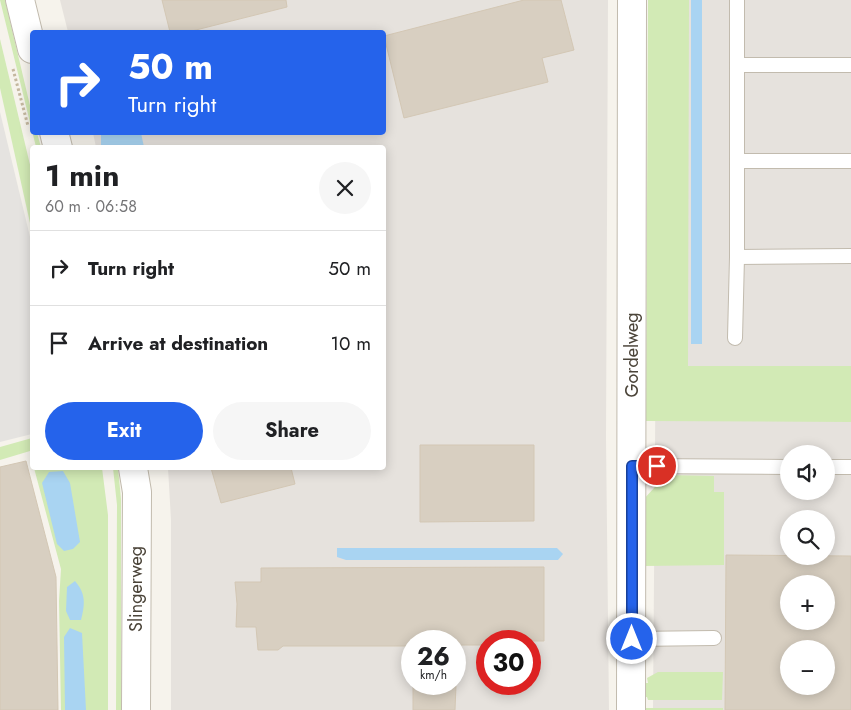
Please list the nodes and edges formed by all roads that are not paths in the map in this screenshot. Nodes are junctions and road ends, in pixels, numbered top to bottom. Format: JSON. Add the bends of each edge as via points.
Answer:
{"nodes":[{"id":1,"x":20,"y":0,"type":"edge"},
{"id":2,"x":632,"y":0,"type":"edge"},
{"id":3,"x":737,"y":0,"type":"edge"},
{"id":4,"x":22,"y":56,"type":"edge"},
{"id":5,"x":737,"y":65,"type":"junction"},
{"id":6,"x":851,"y":65,"type":"edge"},
{"id":7,"x":45,"y":135,"type":"edge"},
{"id":8,"x":55,"y":145,"type":"edge"},
{"id":9,"x":737,"y":161,"type":"junction"},
{"id":10,"x":851,"y":161,"type":"edge"},
{"id":11,"x":851,"y":256,"type":"edge"},
{"id":12,"x":738,"y":257,"type":"junction"},
{"id":13,"x":735,"y":338,"type":"dead end"},
{"id":14,"x":632,"y":466,"type":"junction"},
{"id":15,"x":780,"y":467,"type":"edge"},
{"id":16,"x":835,"y":467,"type":"edge"},
{"id":17,"x":851,"y":467,"type":"edge"},
{"id":18,"x":133,"y":470,"type":"edge"},
{"id":19,"x":714,"y":638,"type":"dead end"},
{"id":20,"x":632,"y":639,"type":"junction"},
{"id":21,"x":136,"y":710,"type":"edge"},
{"id":22,"x":632,"y":710,"type":"edge"}],
"edges":[{"from":1,"to":4,"type":"street"},
{"from":2,"to":14,"type":"street","name":"Gordelweg"},
{"from":3,"to":5,"type":"lane"},
{"from":5,"to":6,"type":"lane"},
{"from":5,"to":9,"type":"lane"},
{"from":7,"to":8,"type":"street"},
{"from":9,"to":10,"type":"lane"},
{"from":9,"to":12,"type":"lane"},
{"from":11,"to":12,"type":"lane"},
{"from":12,"to":13,"type":"lane"},
{"from":14,"to":15,"type":"lane"},
{"from":14,"to":20,"type":"street","name":"Gordelweg"},
{"from":16,"to":17,"type":"lane"},
{"from":18,"to":21,"type":"street","name":"Slingerweg","via":[[137,492]]},
{"from":19,"to":20,"type":"lane"},
{"from":20,"to":22,"type":"street","name":"Gordelweg"}]}
